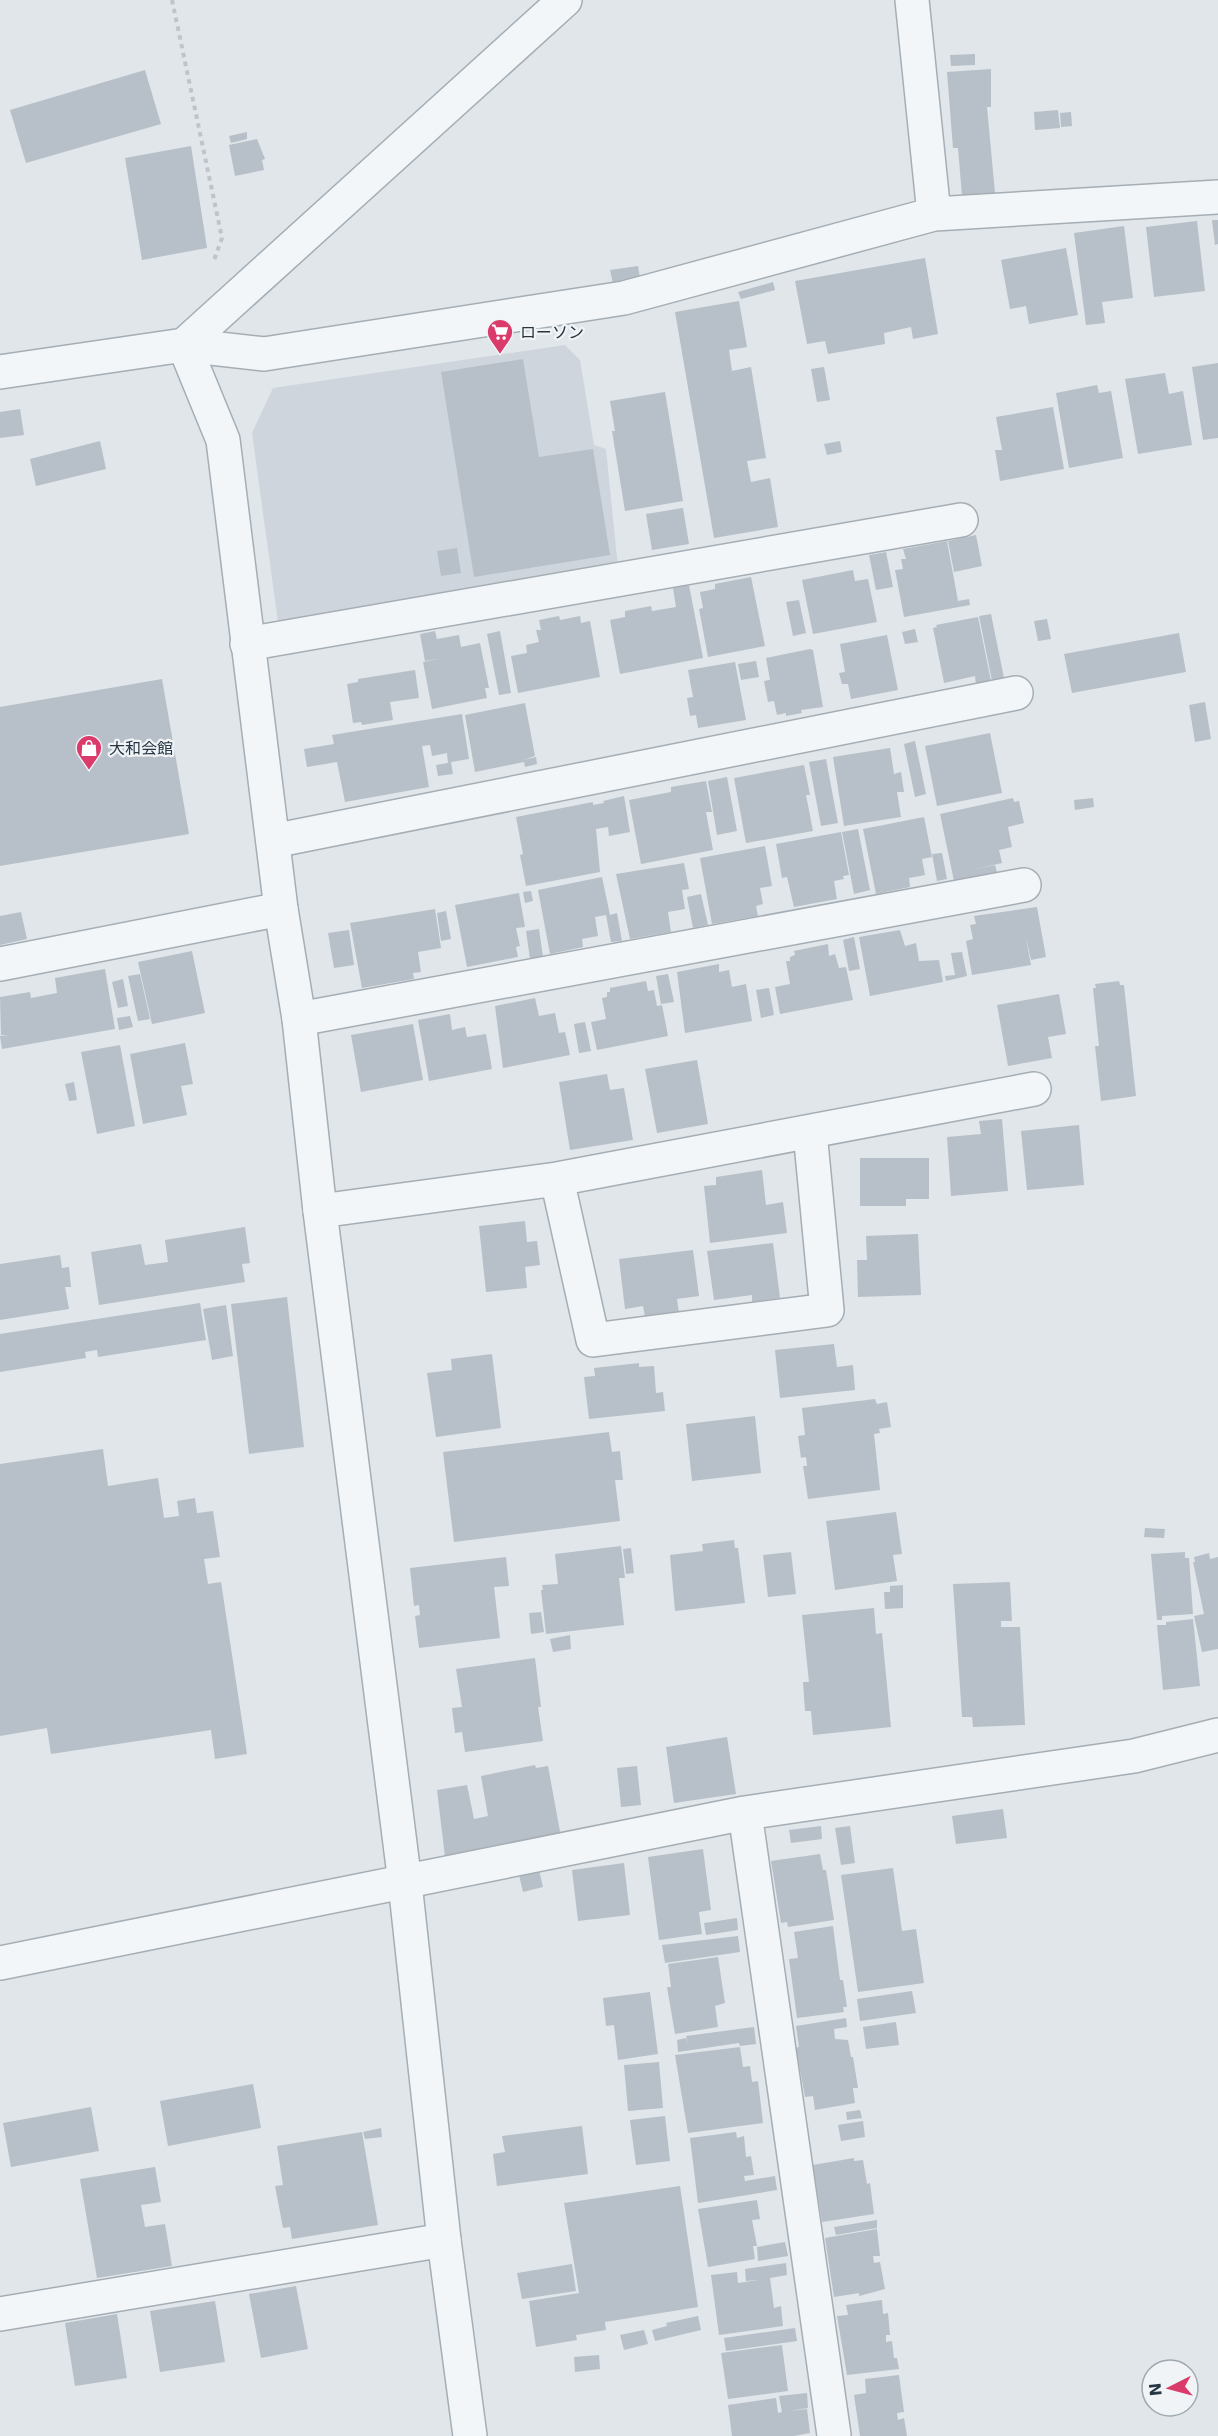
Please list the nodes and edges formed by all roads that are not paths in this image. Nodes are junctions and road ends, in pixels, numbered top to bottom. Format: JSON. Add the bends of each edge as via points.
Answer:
{"nodes":[{"id":1,"x":565,"y":0,"type":"edge"},
{"id":2,"x":912,"y":0,"type":"edge"},
{"id":3,"x":1218,"y":197,"type":"edge"},
{"id":4,"x":934,"y":214,"type":"junction"},
{"id":5,"x":184,"y":345,"type":"junction"},
{"id":6,"x":0,"y":372,"type":"edge"},
{"id":7,"x":961,"y":520,"type":"dead end"},
{"id":8,"x":248,"y":644,"type":"junction"},
{"id":9,"x":1016,"y":693,"type":"dead end"},
{"id":10,"x":273,"y":841,"type":"junction"},
{"id":11,"x":1024,"y":885,"type":"dead end"},
{"id":12,"x":281,"y":909,"type":"junction"},
{"id":13,"x":0,"y":964,"type":"edge"},
{"id":14,"x":299,"y":1019,"type":"junction"},
{"id":15,"x":1034,"y":1089,"type":"dead end"},
{"id":16,"x":810,"y":1132,"type":"junction"},
{"id":17,"x":557,"y":1179,"type":"junction"},
{"id":18,"x":320,"y":1211,"type":"junction"},
{"id":19,"x":1218,"y":1735,"type":"edge"},
{"id":20,"x":745,"y":1813,"type":"junction"},
{"id":21,"x":405,"y":1883,"type":"junction"},
{"id":22,"x":0,"y":1962,"type":"edge"},
{"id":23,"x":444,"y":2240,"type":"junction"},
{"id":24,"x":0,"y":2314,"type":"edge"},
{"id":25,"x":834,"y":2435,"type":"edge"},
{"id":26,"x":470,"y":2436,"type":"edge"}],
"edges":[{"from":1,"to":5,"type":"street"},
{"from":2,"to":4,"type":"street"},
{"from":3,"to":4,"type":"street"},
{"from":4,"to":5,"type":"street","via":[[624,298],[264,354]]},
{"from":5,"to":6,"type":"street"},
{"from":5,"to":8,"type":"street","via":[[223,440]]},
{"from":7,"to":8,"type":"street"},
{"from":8,"to":10,"type":"street"},
{"from":9,"to":10,"type":"street"},
{"from":10,"to":12,"type":"street"},
{"from":11,"to":14,"type":"street"},
{"from":12,"to":13,"type":"street"},
{"from":12,"to":14,"type":"street"},
{"from":14,"to":18,"type":"street"},
{"from":15,"to":16,"type":"street"},
{"from":16,"to":17,"type":"street"},
{"from":16,"to":17,"type":"street","via":[[827,1310],[593,1340]]},
{"from":17,"to":18,"type":"street"},
{"from":18,"to":21,"type":"street"},
{"from":19,"to":20,"type":"street","via":[[1134,1756]]},
{"from":20,"to":21,"type":"street"},
{"from":20,"to":25,"type":"street"},
{"from":21,"to":22,"type":"street"},
{"from":21,"to":23,"type":"street"},
{"from":23,"to":24,"type":"street"},
{"from":23,"to":26,"type":"street"}]}
